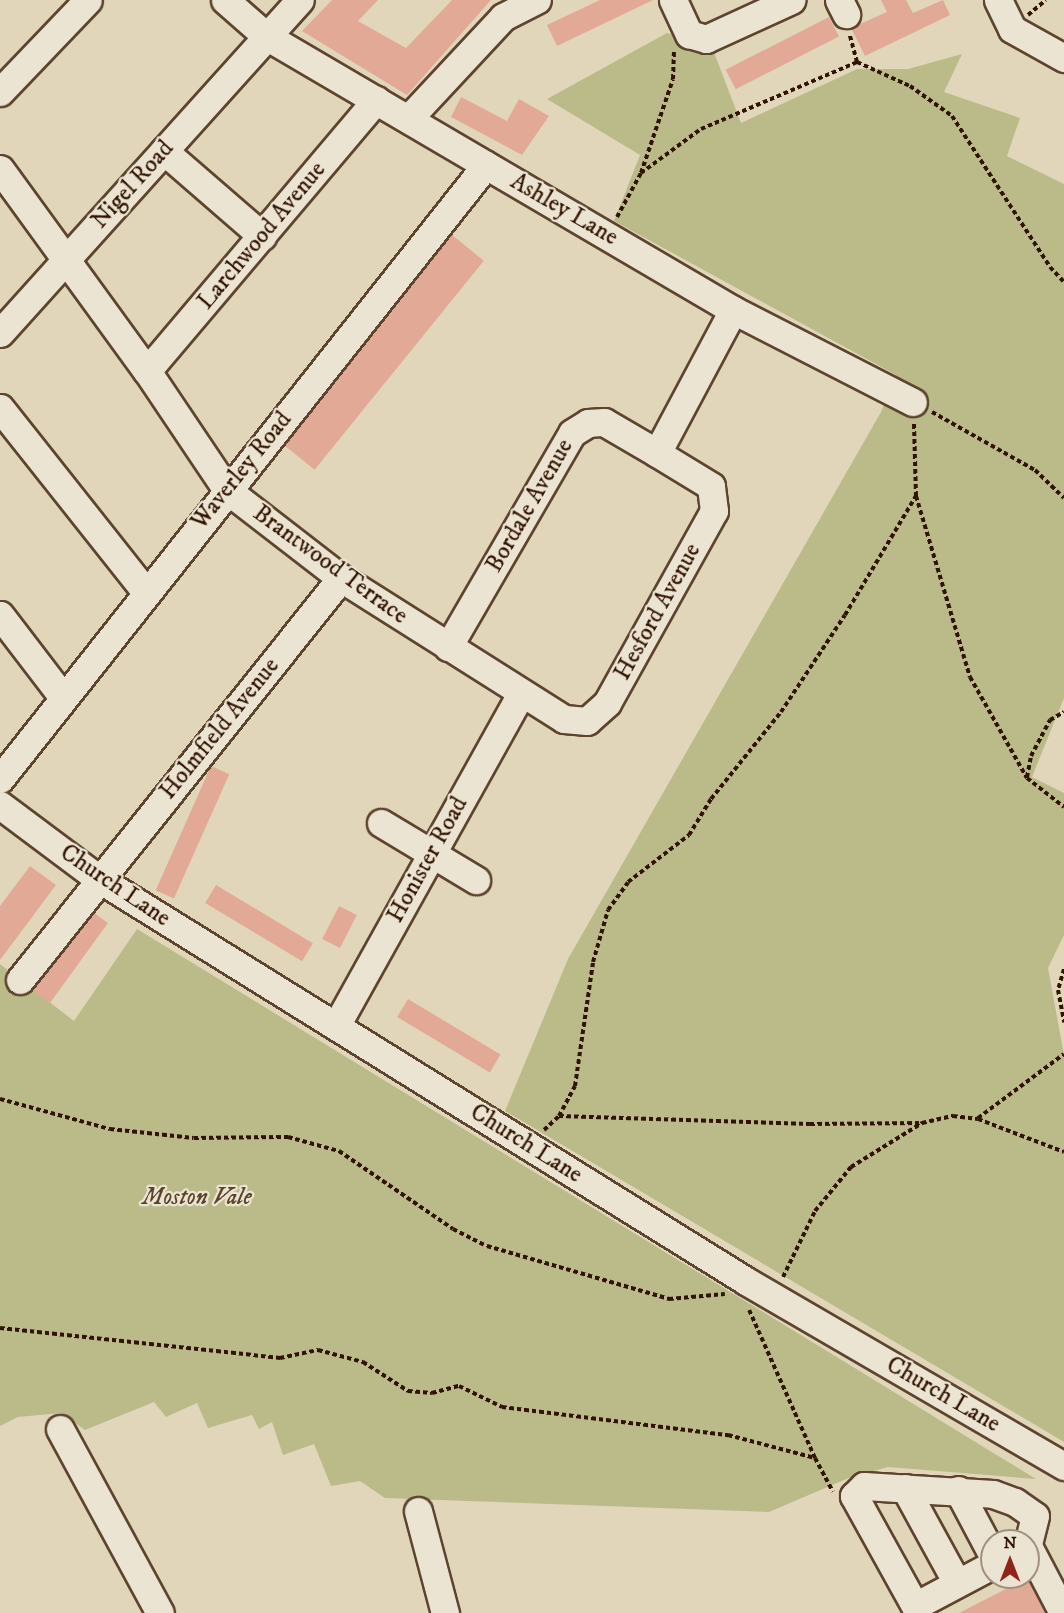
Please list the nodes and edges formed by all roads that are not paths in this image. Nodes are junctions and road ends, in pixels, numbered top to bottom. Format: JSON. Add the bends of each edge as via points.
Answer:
{"nodes":[{"id":1,"x":88,"y":0,"type":"edge"},
{"id":2,"x":225,"y":0,"type":"edge"},
{"id":3,"x":300,"y":0,"type":"edge"},
{"id":4,"x":537,"y":0,"type":"edge"},
{"id":5,"x":673,"y":0,"type":"edge"},
{"id":6,"x":791,"y":0,"type":"edge"},
{"id":7,"x":998,"y":0,"type":"edge"},
{"id":8,"x":266,"y":36,"type":"junction"},
{"id":9,"x":1064,"y":58,"type":"edge"},
{"id":10,"x":0,"y":92,"type":"edge"},
{"id":11,"x":376,"y":100,"type":"junction"},
{"id":12,"x":408,"y":119,"type":"junction"},
{"id":13,"x":164,"y":151,"type":"junction"},
{"id":14,"x":486,"y":165,"type":"junction"},
{"id":15,"x":0,"y":170,"type":"edge"},
{"id":16,"x":262,"y":236,"type":"junction"},
{"id":17,"x":66,"y":259,"type":"junction"},
{"id":18,"x":733,"y":310,"type":"junction"},
{"id":19,"x":0,"y":333,"type":"edge"},
{"id":20,"x":147,"y":371,"type":"junction"},
{"id":21,"x":913,"y":402,"type":"road end"},
{"id":22,"x":0,"y":408,"type":"edge"},
{"id":23,"x":657,"y":453,"type":"junction"},
{"id":24,"x":227,"y":490,"type":"junction"},
{"id":25,"x":341,"y":578,"type":"junction"},
{"id":26,"x":145,"y":591,"type":"junction"},
{"id":27,"x":0,"y":615,"type":"edge"},
{"id":28,"x":448,"y":647,"type":"junction"},
{"id":29,"x":521,"y":693,"type":"junction"},
{"id":30,"x":62,"y":696,"type":"junction"},
{"id":31,"x":0,"y":778,"type":"edge"},
{"id":32,"x":0,"y":805,"type":"edge"},
{"id":33,"x":381,"y":823,"type":"dead end"},
{"id":34,"x":432,"y":853,"type":"junction"},
{"id":35,"x":99,"y":879,"type":"junction"},
{"id":36,"x":476,"y":880,"type":"dead end"},
{"id":37,"x":20,"y":980,"type":"dead end"},
{"id":38,"x":336,"y":1026,"type":"junction"},
{"id":39,"x":60,"y":1429,"type":"dead end"},
{"id":40,"x":1064,"y":1466,"type":"edge"},
{"id":41,"x":905,"y":1488,"type":"junction"},
{"id":42,"x":958,"y":1490,"type":"junction"},
{"id":43,"x":418,"y":1511,"type":"dead end"},
{"id":44,"x":1033,"y":1529,"type":"edge"},
{"id":45,"x":980,"y":1531,"type":"edge"},
{"id":46,"x":1040,"y":1568,"type":"edge"},
{"id":47,"x":980,"y":1571,"type":"edge"},
{"id":48,"x":957,"y":1583,"type":"junction"},
{"id":49,"x":160,"y":1613,"type":"edge"},
{"id":50,"x":444,"y":1613,"type":"edge"},
{"id":51,"x":1064,"y":1613,"type":"edge"}],
"edges":[{"from":1,"to":10,"type":"street"},
{"from":2,"to":8,"type":"street","name":"Ashley Lane"},
{"from":3,"to":8,"type":"street","name":"Nigel Road"},
{"from":4,"to":12,"type":"street","via":[[504,17]]},
{"from":5,"to":6,"type":"street","via":[[689,34],[706,39]]},
{"from":7,"to":9,"type":"street","via":[[1012,29]]},
{"from":8,"to":11,"type":"street","name":"Ashley Lane"},
{"from":8,"to":13,"type":"street","name":"Nigel Road"},
{"from":11,"to":12,"type":"street","name":"Ashley Lane"},
{"from":11,"to":16,"type":"street","name":"Larchwood Avenue"},
{"from":12,"to":14,"type":"street","name":"Ashley Lane"},
{"from":13,"to":16,"type":"street"},
{"from":13,"to":17,"type":"street","name":"Nigel Road"},
{"from":14,"to":18,"type":"street","name":"Ashley Lane"},
{"from":14,"to":24,"type":"street","name":"Waverley Road"},
{"from":15,"to":17,"type":"street","name":"Brantwood Terrace"},
{"from":16,"to":20,"type":"street","name":"Larchwood Avenue"},
{"from":17,"to":19,"type":"street","name":"Nigel Road"},
{"from":17,"to":20,"type":"street","name":"Brantwood Terrace"},
{"from":18,"to":21,"type":"street","name":"Ashley Lane"},
{"from":18,"to":23,"type":"street"},
{"from":20,"to":24,"type":"street","name":"Brantwood Terrace"},
{"from":22,"to":26,"type":"street"},
{"from":23,"to":28,"type":"street","name":"Bordale Avenue","via":[[604,422],[578,426]]},
{"from":23,"to":29,"type":"street","name":"Hesford Avenue","via":[[711,486],[714,512],[607,703],[588,721],[575,721]]},
{"from":24,"to":25,"type":"street","name":"Brantwood Terrace"},
{"from":24,"to":26,"type":"street","name":"Waverley Road"},
{"from":25,"to":28,"type":"street","name":"Brantwood Terrace"},
{"from":25,"to":35,"type":"street","name":"Holmfield Avenue"},
{"from":26,"to":30,"type":"street","name":"Waverley Road"},
{"from":27,"to":30,"type":"street"},
{"from":28,"to":29,"type":"street","name":"Brantwood Terrace"},
{"from":29,"to":34,"type":"street","name":"Honister Road"},
{"from":30,"to":31,"type":"street","name":"Waverley Road"},
{"from":32,"to":35,"type":"street","name":"Church Lane"},
{"from":33,"to":34,"type":"street"},
{"from":34,"to":36,"type":"street"},
{"from":34,"to":38,"type":"street","name":"Honister Road"},
{"from":35,"to":37,"type":"street","name":"Holmfield Avenue"},
{"from":35,"to":38,"type":"street","name":"Church Lane"},
{"from":38,"to":40,"type":"street","name":"Church Lane","via":[[743,1285],[774,1297]]},
{"from":39,"to":49,"type":"street"},
{"from":41,"to":42,"type":"street"},
{"from":41,"to":48,"type":"street"},
{"from":41,"to":48,"type":"street","via":[[864,1486],[854,1496],[915,1606]]},
{"from":42,"to":44,"type":"street","via":[[1015,1502],[1035,1516]]},
{"from":42,"to":45,"type":"street"},
{"from":43,"to":50,"type":"street"},
{"from":46,"to":51,"type":"street"},
{"from":47,"to":48,"type":"street"}]}
